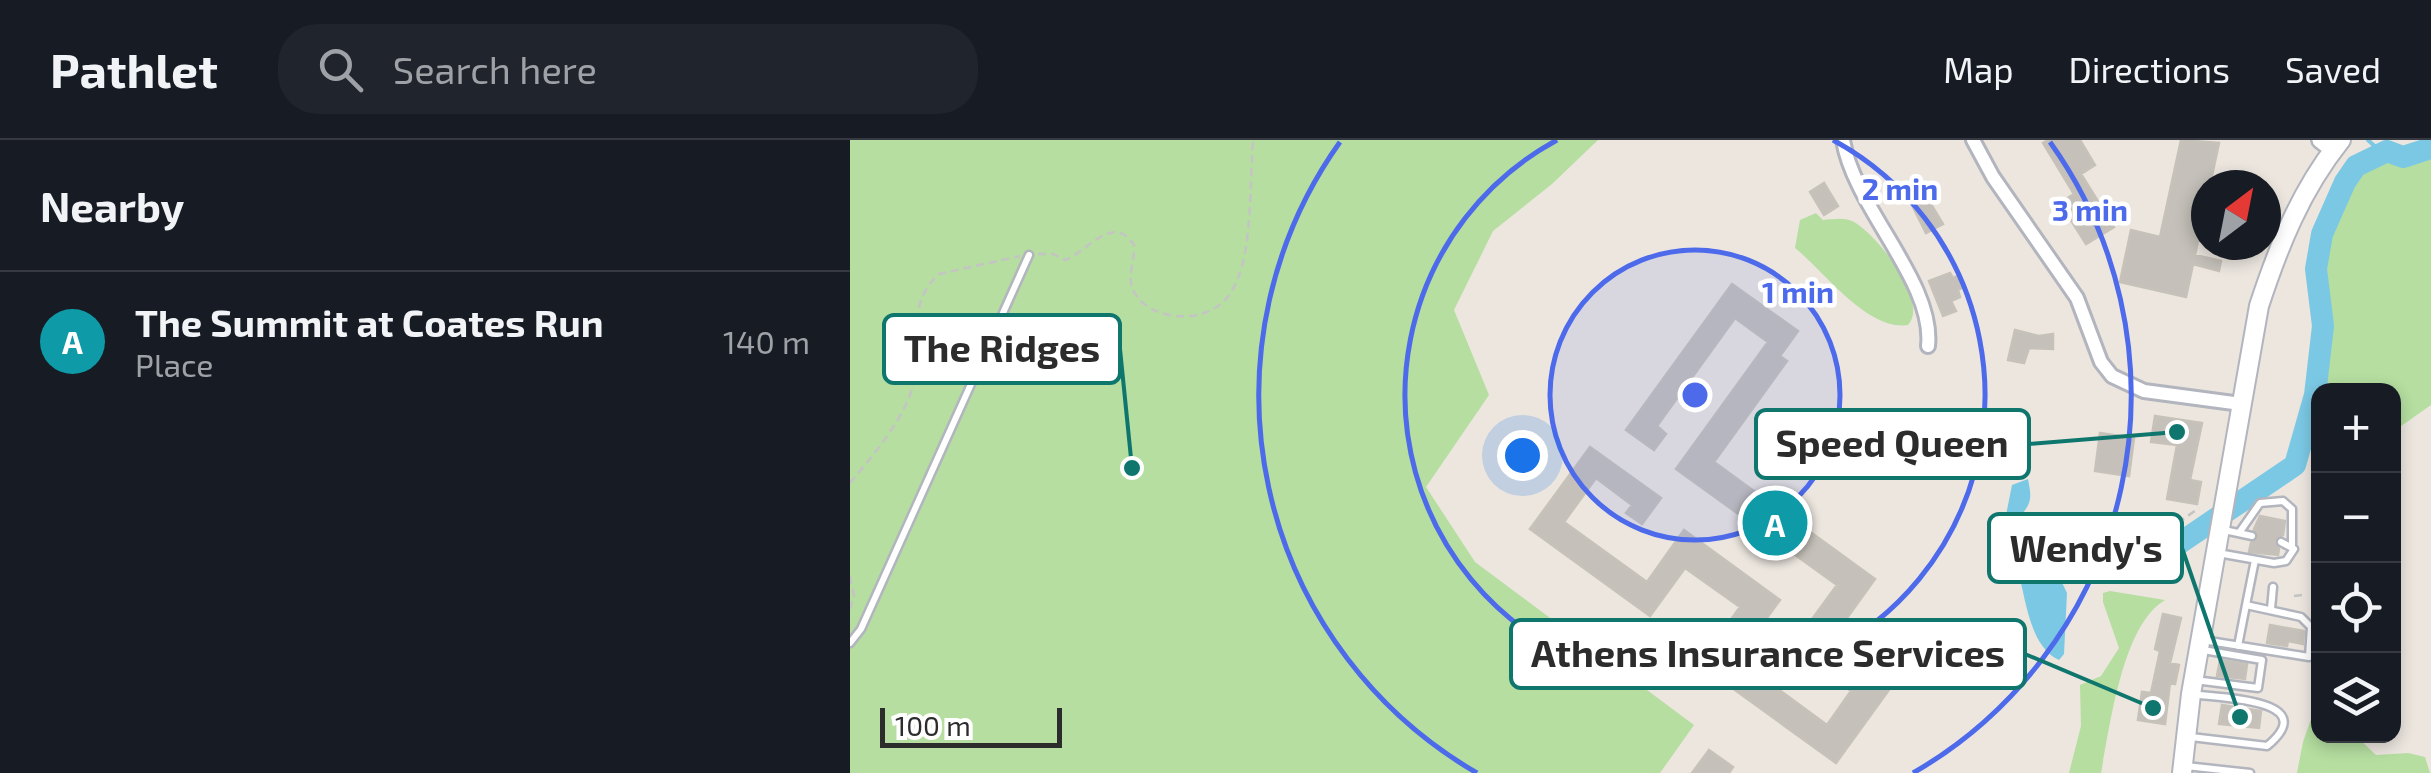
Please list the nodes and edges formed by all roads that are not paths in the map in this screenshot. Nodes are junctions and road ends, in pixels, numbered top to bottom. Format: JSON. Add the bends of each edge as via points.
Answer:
{"nodes":[{"id":1,"x":1843,"y":140,"type":"edge"},
{"id":2,"x":1973,"y":140,"type":"edge"},
{"id":3,"x":2331,"y":144,"type":"edge"},
{"id":4,"x":1030,"y":254,"type":"road end"},
{"id":5,"x":1928,"y":346,"type":"dead end"},
{"id":6,"x":2241,"y":404,"type":"junction"},
{"id":7,"x":2229,"y":531,"type":"junction"},
{"id":8,"x":2252,"y":536,"type":"dead end"},
{"id":9,"x":2281,"y":542,"type":"dead end"},
{"id":10,"x":2292,"y":546,"type":"junction"},
{"id":11,"x":2217,"y":553,"type":"junction"},
{"id":12,"x":2255,"y":560,"type":"junction"},
{"id":13,"x":2273,"y":587,"type":"dead end"},
{"id":14,"x":2246,"y":606,"type":"junction"},
{"id":15,"x":2271,"y":609,"type":"junction"},
{"id":16,"x":850,"y":643,"type":"edge"},
{"id":17,"x":2200,"y":645,"type":"junction"},
{"id":18,"x":2238,"y":646,"type":"junction"},
{"id":19,"x":2192,"y":687,"type":"junction"},
{"id":20,"x":2185,"y":736,"type":"junction"},
{"id":21,"x":2182,"y":769,"type":"edge"},
{"id":22,"x":2250,"y":773,"type":"edge"}],
"edges":[{"from":1,"to":5,"type":"street","via":[[1858,187],[1916,291]]},
{"from":2,"to":6,"type":"street","via":[[2076,298],[2112,376],[2144,391]]},
{"from":3,"to":6,"type":"main road","via":[[2276,255],[2253,330]]},
{"from":4,"to":16,"type":"lane"},
{"from":6,"to":7,"type":"main road","via":[[2224,504]]},
{"from":7,"to":8,"type":"lane"},
{"from":7,"to":10,"type":"lane","via":[[2260,503],[2283,501],[2292,510]]},
{"from":7,"to":11,"type":"main road"},
{"from":9,"to":10,"type":"lane"},
{"from":10,"to":12,"type":"lane","via":[[2286,561]]},
{"from":11,"to":12,"type":"lane"},
{"from":11,"to":17,"type":"main road"},
{"from":12,"to":14,"type":"lane"},
{"from":13,"to":15,"type":"lane"},
{"from":14,"to":15,"type":"lane"},
{"from":14,"to":18,"type":"lane"},
{"from":15,"to":18,"type":"lane","via":[[2301,616],[2311,628],[2309,657]]},
{"from":17,"to":18,"type":"lane"},
{"from":17,"to":19,"type":"main road"},
{"from":17,"to":19,"type":"lane","via":[[2262,660],[2258,688]]},
{"from":19,"to":20,"type":"main road"},
{"from":19,"to":20,"type":"lane","via":[[2265,703],[2282,720],[2267,746]]},
{"from":20,"to":21,"type":"main road"},
{"from":21,"to":22,"type":"lane"}]}
